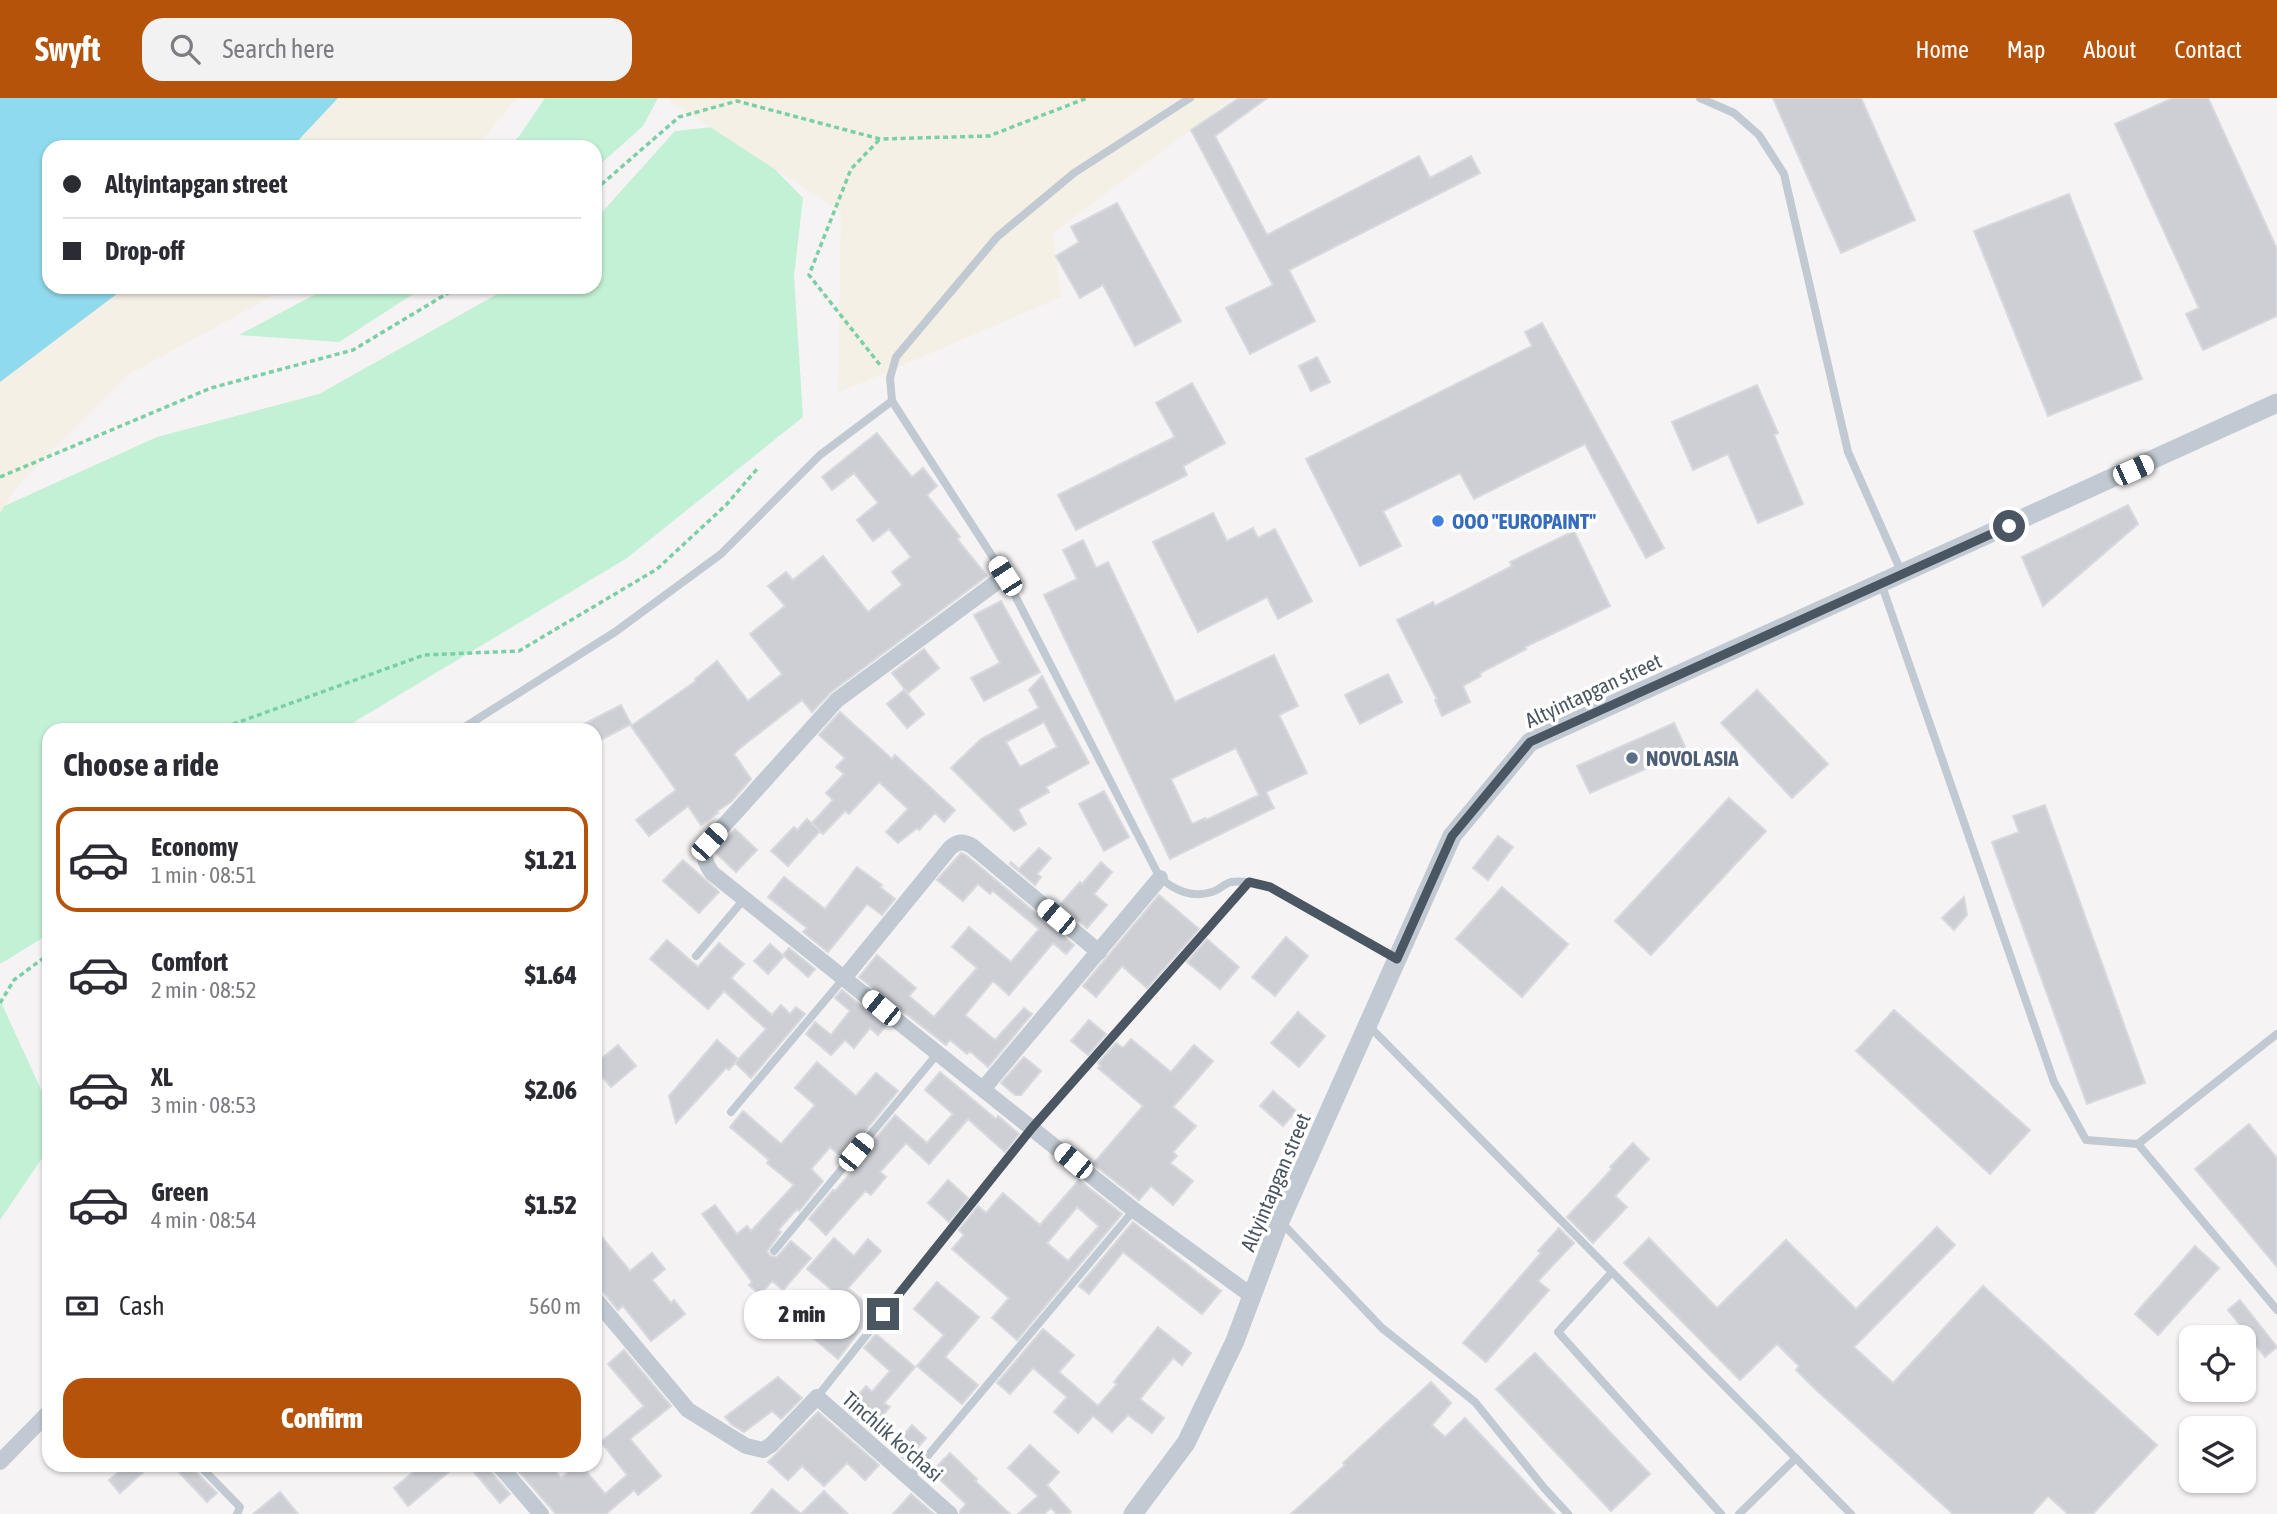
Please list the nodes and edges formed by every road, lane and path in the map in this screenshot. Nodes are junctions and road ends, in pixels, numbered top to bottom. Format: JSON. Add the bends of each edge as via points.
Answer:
{"nodes":[{"id":1,"x":1087,"y":98,"type":"edge"},
{"id":2,"x":1190,"y":98,"type":"edge"},
{"id":3,"x":1700,"y":98,"type":"edge"},
{"id":4,"x":880,"y":139,"type":"junction"},
{"id":5,"x":602,"y":184,"type":"edge"},
{"id":6,"x":446,"y":294,"type":"edge"},
{"id":7,"x":890,"y":378,"type":"junction"},
{"id":8,"x":892,"y":401,"type":"junction"},
{"id":9,"x":2277,"y":403,"type":"edge"},
{"id":10,"x":757,"y":469,"type":"dead end"},
{"id":11,"x":0,"y":477,"type":"edge"},
{"id":12,"x":1902,"y":574,"type":"junction"},
{"id":13,"x":1005,"y":576,"type":"junction"},
{"id":14,"x":1881,"y":583,"type":"junction"},
{"id":15,"x":236,"y":723,"type":"edge"},
{"id":16,"x":471,"y":723,"type":"edge"},
{"id":17,"x":1160,"y":878,"type":"junction"},
{"id":18,"x":1249,"y":882,"type":"junction"},
{"id":19,"x":744,"y":898,"type":"junction"},
{"id":20,"x":1098,"y":952,"type":"junction"},
{"id":21,"x":696,"y":956,"type":"dead end"},
{"id":22,"x":42,"y":959,"type":"edge"},
{"id":23,"x":1397,"y":959,"type":"junction"},
{"id":24,"x":844,"y":978,"type":"junction"},
{"id":25,"x":0,"y":1003,"type":"edge"},
{"id":26,"x":1368,"y":1025,"type":"junction"},
{"id":27,"x":2277,"y":1034,"type":"edge"},
{"id":28,"x":938,"y":1053,"type":"junction"},
{"id":29,"x":983,"y":1089,"type":"junction"},
{"id":30,"x":731,"y":1112,"type":"dead end"},
{"id":31,"x":1032,"y":1128,"type":"junction"},
{"id":32,"x":2138,"y":1144,"type":"junction"},
{"id":33,"x":1134,"y":1210,"type":"junction"},
{"id":34,"x":1280,"y":1221,"type":"junction"},
{"id":35,"x":774,"y":1251,"type":"dead end"},
{"id":36,"x":1612,"y":1272,"type":"junction"},
{"id":37,"x":1252,"y":1296,"type":"junction"},
{"id":38,"x":602,"y":1307,"type":"edge"},
{"id":39,"x":2277,"y":1310,"type":"edge"},
{"id":40,"x":817,"y":1397,"type":"junction"},
{"id":41,"x":42,"y":1419,"type":"edge"},
{"id":42,"x":1796,"y":1458,"type":"junction"},
{"id":43,"x":0,"y":1462,"type":"edge"},
{"id":44,"x":207,"y":1472,"type":"edge"},
{"id":45,"x":505,"y":1472,"type":"edge"},
{"id":46,"x":909,"y":1478,"type":"junction"},
{"id":47,"x":537,"y":1513,"type":"edge"},
{"id":48,"x":1135,"y":1513,"type":"edge"},
{"id":49,"x":237,"y":1514,"type":"edge"},
{"id":50,"x":950,"y":1514,"type":"edge"},
{"id":51,"x":1568,"y":1514,"type":"edge"},
{"id":52,"x":1721,"y":1514,"type":"edge"},
{"id":53,"x":1739,"y":1514,"type":"edge"},
{"id":54,"x":1850,"y":1514,"type":"edge"}],
"edges":[{"from":1,"to":4,"type":"path","via":[[989,136]]},
{"from":2,"to":7,"type":"lane","via":[[1074,173],[997,237],[895,357]]},
{"from":3,"to":12,"type":"lane","via":[[1734,113],[1759,135],[1784,174],[1848,452]]},
{"from":4,"to":5,"type":"path","via":[[737,101],[679,117]]},
{"from":4,"to":7,"type":"path","via":[[851,169],[810,275]]},
{"from":6,"to":11,"type":"path","via":[[353,350],[211,388]]},
{"from":7,"to":8,"type":"lane"},
{"from":8,"to":13,"type":"lane"},
{"from":8,"to":16,"type":"lane","via":[[820,455],[721,554],[615,632]]},
{"from":9,"to":12,"type":"street","name":"Altyintapgan street"},
{"from":10,"to":15,"type":"path","via":[[726,505],[657,569],[519,651],[424,655]]},
{"from":12,"to":14,"type":"street","name":"Altyintapgan street"},
{"from":13,"to":17,"type":"lane"},
{"from":13,"to":19,"type":"street","via":[[837,700],[709,842],[705,862]]},
{"from":14,"to":23,"type":"street","name":"Altyintapgan street","via":[[1530,742],[1452,836]]},
{"from":14,"to":32,"type":"lane","via":[[2054,1082],[2086,1140]]},
{"from":17,"to":18,"type":"lane","via":[[1190,894],[1213,892],[1229,882]]},
{"from":17,"to":20,"type":"street"},
{"from":18,"to":23,"type":"lane","via":[[1270,887]]},
{"from":18,"to":31,"type":"lane"},
{"from":19,"to":21,"type":"lane"},
{"from":19,"to":24,"type":"street"},
{"from":20,"to":24,"type":"street","via":[[964,842],[950,848]]},
{"from":20,"to":29,"type":"street"},
{"from":22,"to":25,"type":"path","via":[[14,981]]},
{"from":23,"to":26,"type":"street","name":"Altyintapgan street"},
{"from":24,"to":28,"type":"street"},
{"from":24,"to":30,"type":"lane"},
{"from":26,"to":34,"type":"street","name":"Altyintapgan street"},
{"from":26,"to":36,"type":"lane"},
{"from":27,"to":32,"type":"lane"},
{"from":28,"to":29,"type":"street"},
{"from":28,"to":35,"type":"lane"},
{"from":29,"to":31,"type":"street"},
{"from":31,"to":33,"type":"street"},
{"from":31,"to":40,"type":"lane"},
{"from":32,"to":39,"type":"lane"},
{"from":33,"to":37,"type":"street"},
{"from":33,"to":46,"type":"lane"},
{"from":34,"to":37,"type":"street","name":"Altyintapgan street"},
{"from":34,"to":51,"type":"lane","via":[[1382,1328],[1475,1402]]},
{"from":36,"to":42,"type":"lane"},
{"from":36,"to":52,"type":"lane","via":[[1558,1332]]},
{"from":37,"to":48,"type":"street","name":"Altyintapgan street","via":[[1186,1443]]},
{"from":38,"to":40,"type":"street","name":"Tinchlik ko'chasi","via":[[688,1410],[746,1446],[763,1450],[771,1446]]},
{"from":40,"to":46,"type":"street","name":"Tinchlik ko'chasi"},
{"from":41,"to":43,"type":"street"},
{"from":42,"to":53,"type":"lane"},
{"from":42,"to":54,"type":"lane"},
{"from":44,"to":49,"type":"lane","via":[[240,1507]]},
{"from":45,"to":47,"type":"street"},
{"from":46,"to":50,"type":"street","name":"Tinchlik ko'chasi"}]}
